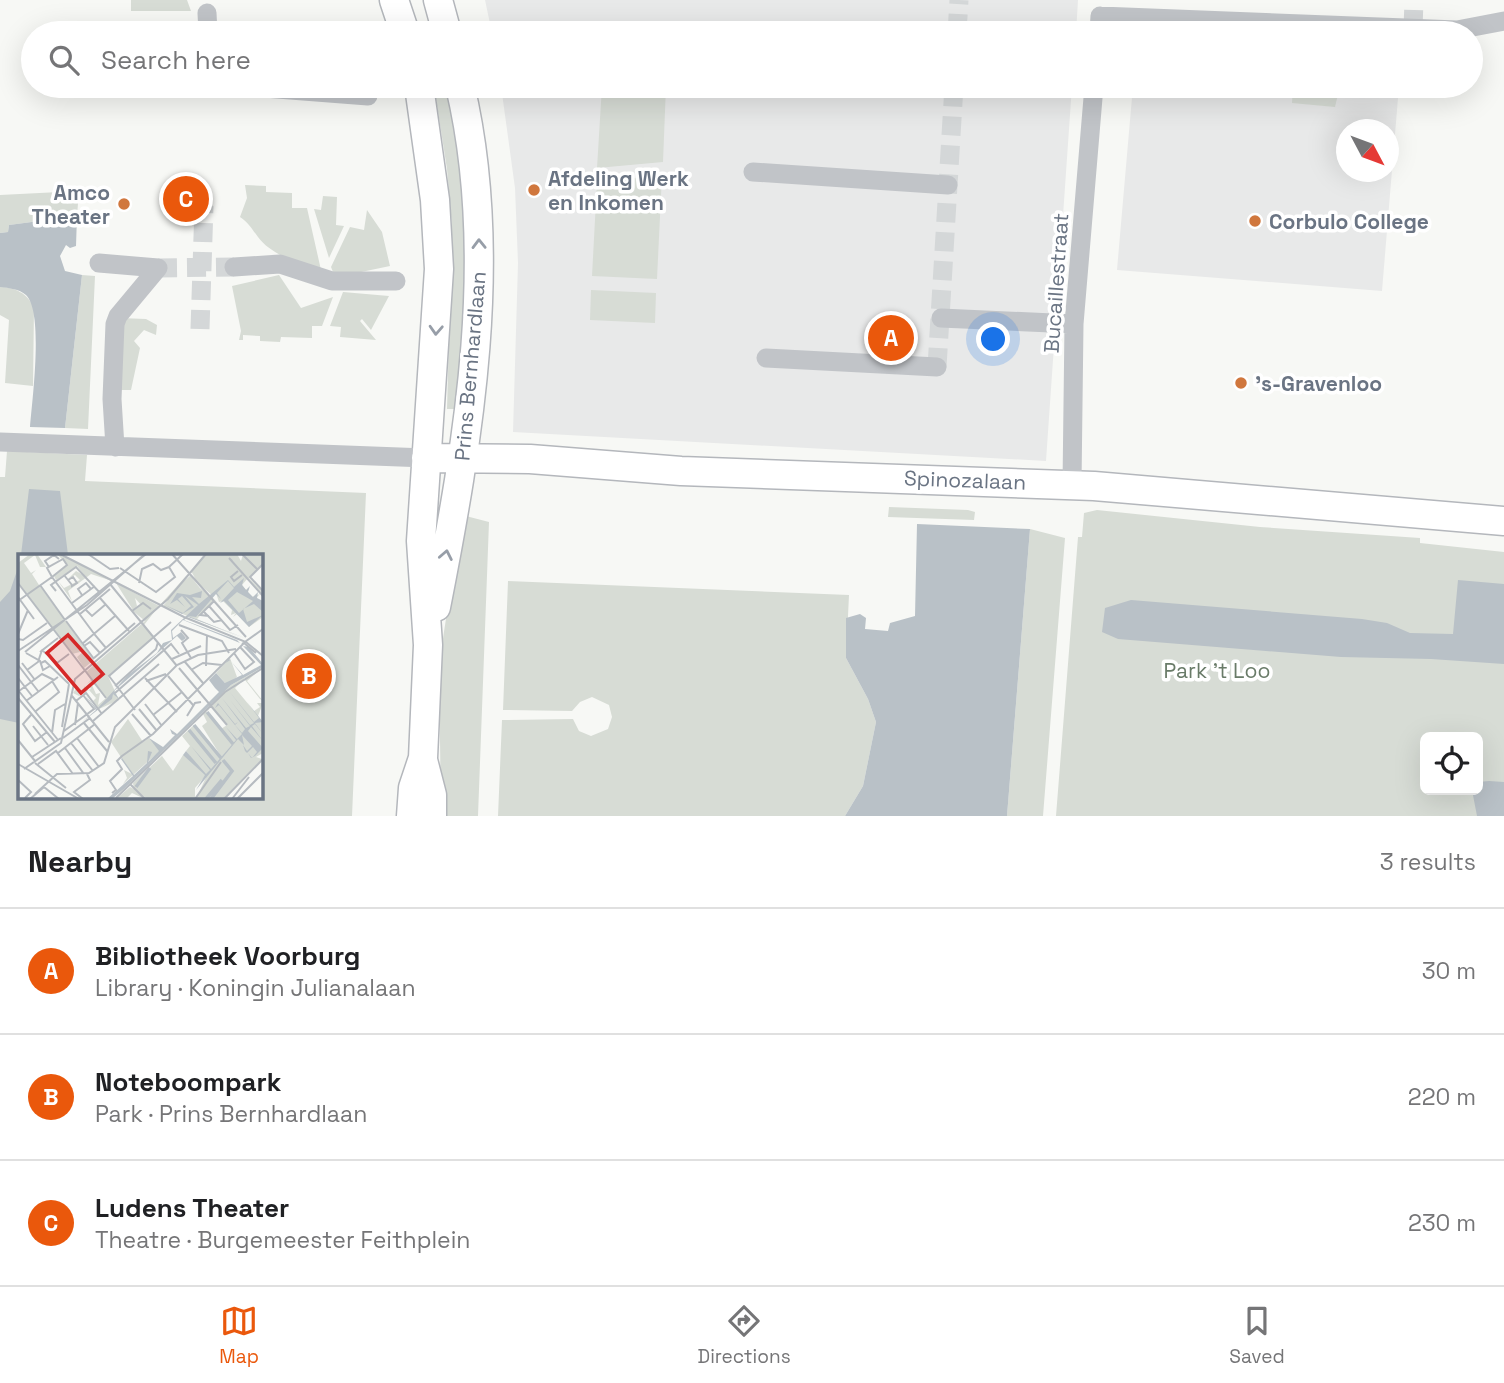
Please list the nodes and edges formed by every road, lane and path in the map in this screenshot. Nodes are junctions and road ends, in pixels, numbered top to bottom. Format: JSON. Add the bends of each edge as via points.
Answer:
{"nodes":[{"id":1,"x":394,"y":0,"type":"edge"},
{"id":2,"x":438,"y":0,"type":"edge"},
{"id":3,"x":207,"y":13,"type":"dead end"},
{"id":4,"x":1096,"y":16,"type":"edge"},
{"id":5,"x":207,"y":21,"type":"edge"},
{"id":6,"x":401,"y":21,"type":"edge"},
{"id":7,"x":444,"y":21,"type":"edge"},
{"id":8,"x":1225,"y":21,"type":"edge"},
{"id":9,"x":1504,"y":21,"type":"edge"},
{"id":10,"x":1483,"y":25,"type":"edge"},
{"id":11,"x":421,"y":98,"type":"edge"},
{"id":12,"x":463,"y":98,"type":"edge"},
{"id":13,"x":1093,"y":98,"type":"edge"},
{"id":14,"x":753,"y":172,"type":"dead end"},
{"id":15,"x":947,"y":185,"type":"dead end"},
{"id":16,"x":99,"y":263,"type":"dead end"},
{"id":17,"x":234,"y":267,"type":"tunnel mouth"},
{"id":18,"x":396,"y":281,"type":"dead end"},
{"id":19,"x":941,"y":318,"type":"dead end"},
{"id":20,"x":1074,"y":324,"type":"junction"},
{"id":21,"x":766,"y":358,"type":"dead end"},
{"id":22,"x":937,"y":367,"type":"dead end"},
{"id":23,"x":0,"y":442,"type":"edge"},
{"id":24,"x":115,"y":447,"type":"junction"},
{"id":25,"x":426,"y":458,"type":"junction"},
{"id":26,"x":463,"y":459,"type":"junction"},
{"id":27,"x":1072,"y":484,"type":"junction"},
{"id":28,"x":1504,"y":521,"type":"edge"},
{"id":29,"x":428,"y":645,"type":"junction"},
{"id":30,"x":423,"y":758,"type":"junction"},
{"id":31,"x":411,"y":816,"type":"edge"},
{"id":32,"x":432,"y":816,"type":"edge"}],
"edges":[{"from":1,"to":6,"type":"main road"},
{"from":2,"to":7,"type":"main road"},
{"from":3,"to":5,"type":"street"},
{"from":4,"to":8,"type":"street"},
{"from":9,"to":10,"type":"street"},
{"from":11,"to":25,"type":"main road","name":"Prins Bernhardlaan","one_way":true,"via":[[439,268]]},
{"from":26,"to":12,"type":"main road","name":"Prins Bernhardlaan","one_way":true,"via":[[480,244]]},
{"from":13,"to":20,"type":"street","name":"Bucaillestraat"},
{"from":14,"to":15,"type":"street"},
{"from":16,"to":24,"type":"street","via":[[158,268],[115,324]]},
{"from":17,"to":18,"type":"street","via":[[280,264],[332,281]]},
{"from":19,"to":20,"type":"street"},
{"from":20,"to":27,"type":"street","name":"Bucaillestraat"},
{"from":21,"to":22,"type":"street"},
{"from":23,"to":24,"type":"street"},
{"from":24,"to":25,"type":"street"},
{"from":25,"to":26,"type":"main road","name":"Spinozalaan"},
{"from":25,"to":29,"type":"main road","name":"Prins Bernhardlaan","via":[[421,541]]},
{"from":26,"to":27,"type":"main road","name":"Spinozalaan"},
{"from":29,"to":26,"type":"main road","name":"Prins Bernhardlaan","one_way":true},
{"from":27,"to":28,"type":"main road","name":"Spinozalaan"},
{"from":29,"to":30,"type":"main road","name":"Prins Bernhardlaan"},
{"from":30,"to":31,"type":"main road","name":"Prins Bernhardlaan","via":[[413,788]]},
{"from":30,"to":32,"type":"main road","name":"Prins Bernhardlaan"}]}
